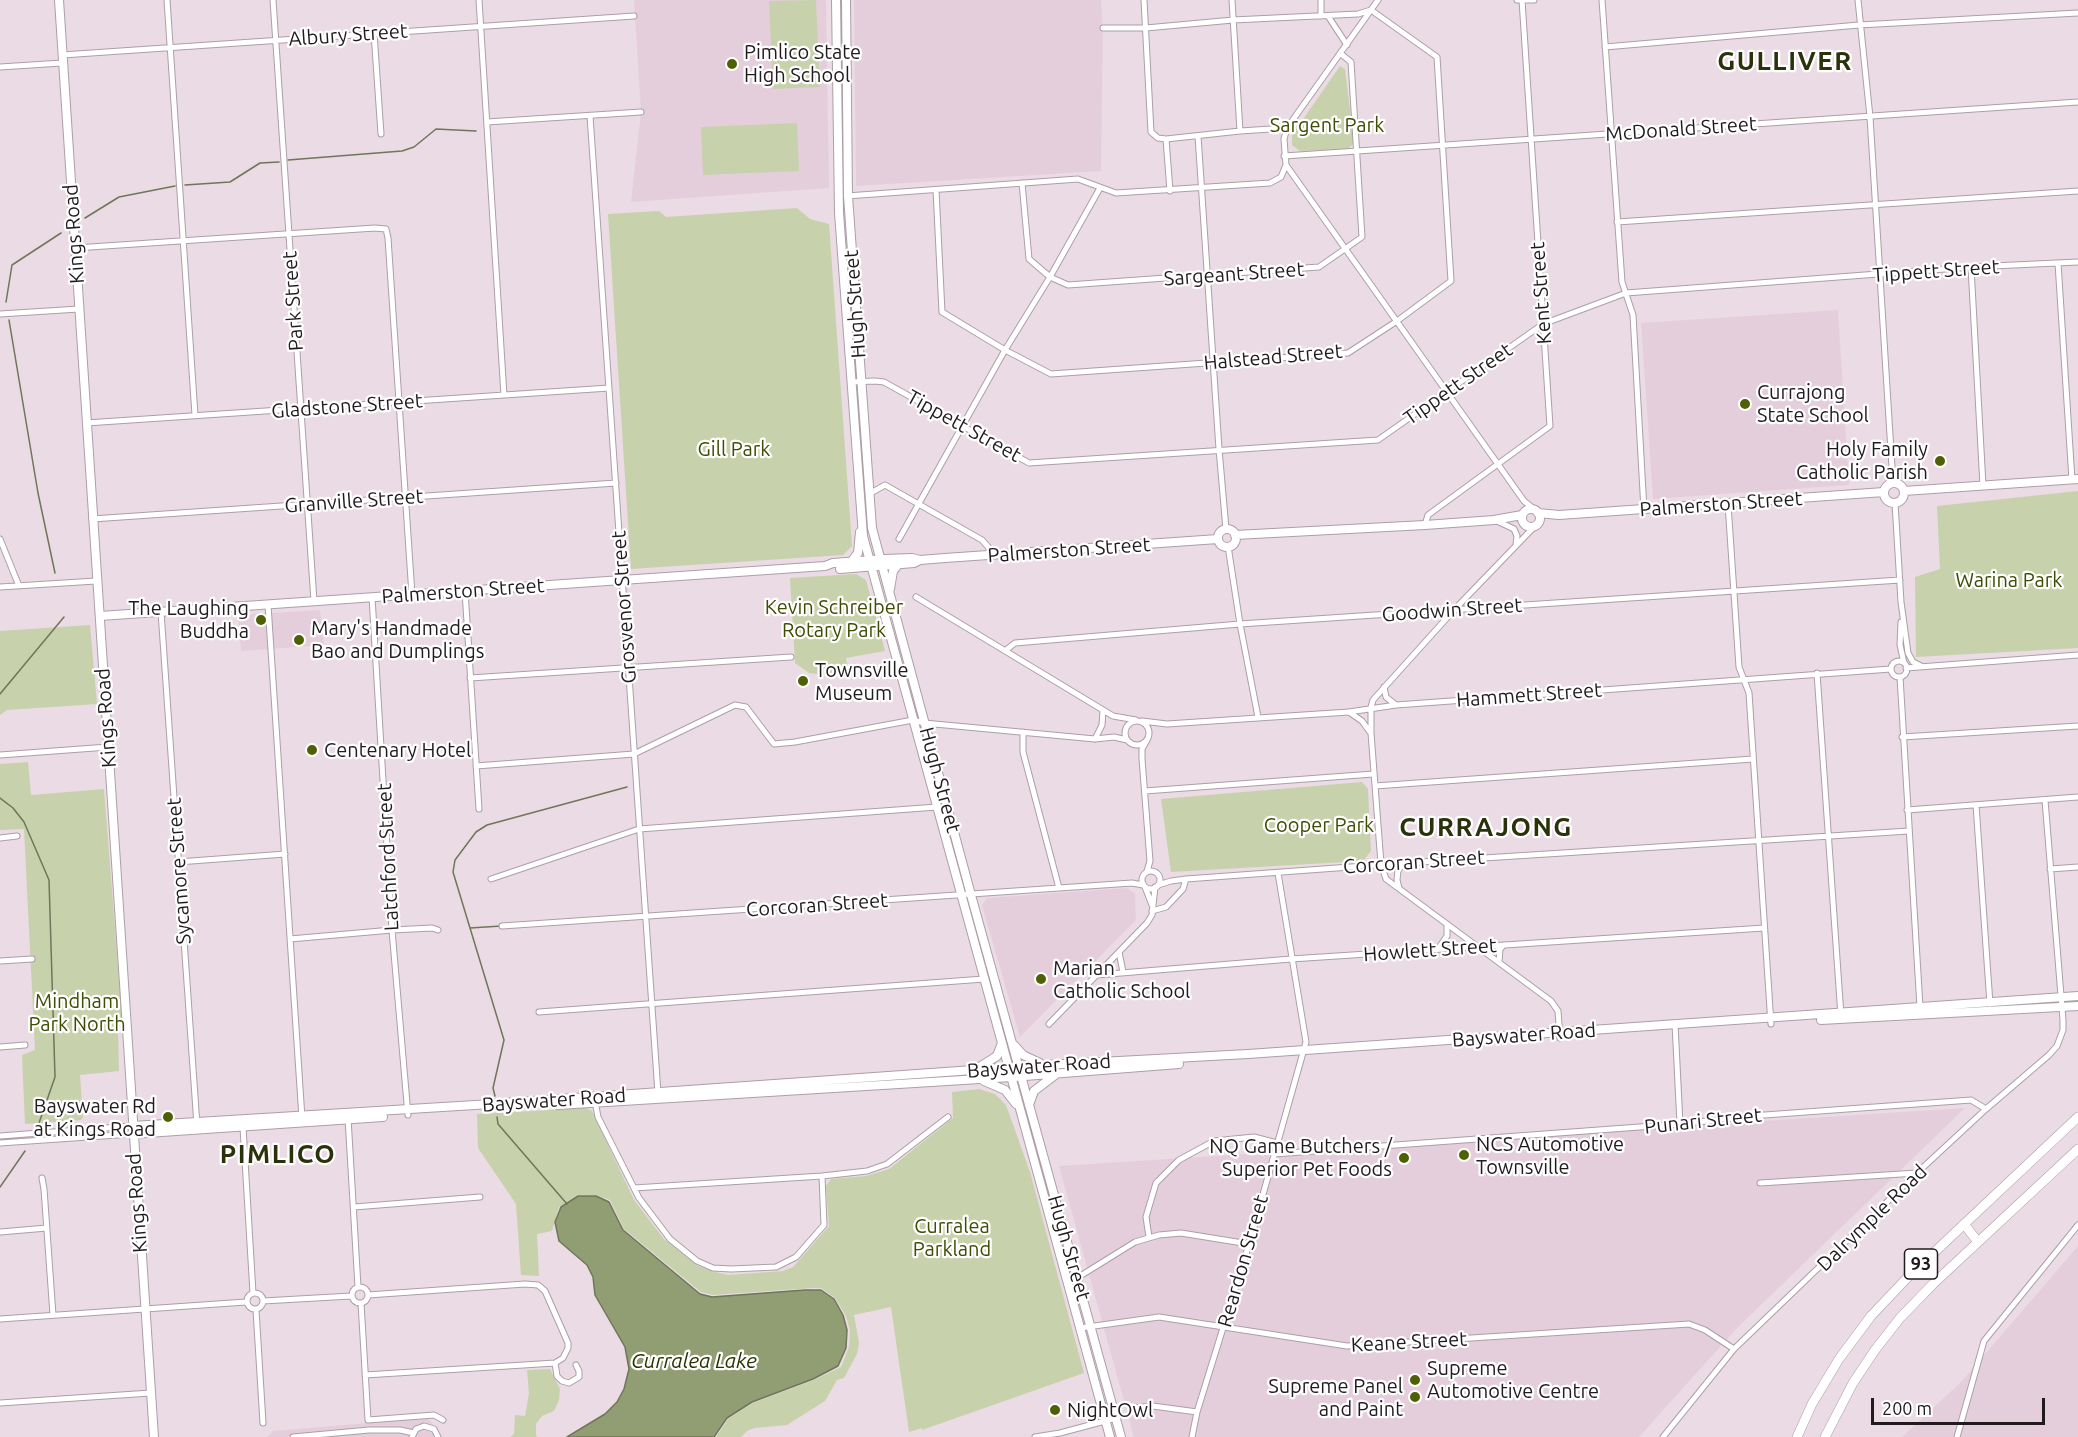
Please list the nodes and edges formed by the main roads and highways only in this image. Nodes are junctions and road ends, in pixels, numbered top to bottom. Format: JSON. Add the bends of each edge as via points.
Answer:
{"nodes":[{"id":1,"x":59,"y":0,"type":"edge"},
{"id":2,"x":836,"y":0,"type":"edge"},
{"id":3,"x":846,"y":0,"type":"edge"},
{"id":4,"x":843,"y":197,"type":"junction"},
{"id":5,"x":856,"y":382,"type":"junction"},
{"id":6,"x":2075,"y":479,"type":"edge"},
{"id":7,"x":1904,"y":491,"type":"junction"},
{"id":8,"x":1884,"y":492,"type":"junction"},
{"id":9,"x":861,"y":527,"type":"junction"},
{"id":10,"x":1235,"y":535,"type":"junction"},
{"id":11,"x":1218,"y":540,"type":"junction"},
{"id":12,"x":920,"y":560,"type":"junction"},
{"id":13,"x":851,"y":562,"type":"junction"},
{"id":14,"x":876,"y":563,"type":"junction"},
{"id":15,"x":898,"y":565,"type":"junction"},
{"id":16,"x":825,"y":566,"type":"junction"},
{"id":17,"x":890,"y":595,"type":"junction"},
{"id":18,"x":100,"y":616,"type":"junction"},
{"id":19,"x":2078,"y":996,"type":"edge"},
{"id":20,"x":1990,"y":1006,"type":"junction"},
{"id":21,"x":2078,"y":1006,"type":"edge"},
{"id":22,"x":1007,"y":1043,"type":"junction"},
{"id":23,"x":1302,"y":1053,"type":"junction"},
{"id":24,"x":1045,"y":1065,"type":"junction"},
{"id":25,"x":1014,"y":1067,"type":"junction"},
{"id":26,"x":1058,"y":1074,"type":"junction"},
{"id":27,"x":975,"y":1075,"type":"junction"},
{"id":28,"x":1017,"y":1077,"type":"junction"},
{"id":29,"x":1029,"y":1105,"type":"junction"},
{"id":30,"x":1020,"y":1109,"type":"junction"},
{"id":31,"x":2078,"y":1118,"type":"edge"},
{"id":32,"x":302,"y":1119,"type":"junction"},
{"id":33,"x":197,"y":1126,"type":"junction"},
{"id":34,"x":132,"y":1130,"type":"junction"},
{"id":35,"x":2078,"y":1149,"type":"edge"},
{"id":36,"x":1964,"y":1224,"type":"junction"},
{"id":37,"x":1978,"y":1242,"type":"junction"},
{"id":38,"x":154,"y":1437,"type":"edge"},
{"id":39,"x":1110,"y":1437,"type":"edge"},
{"id":40,"x":1121,"y":1437,"type":"edge"},
{"id":41,"x":1797,"y":1437,"type":"edge"},
{"id":42,"x":1825,"y":1437,"type":"edge"}],
"edges":[{"from":1,"to":18,"type":"main road","name":"Kings Road"},
{"from":2,"to":4,"type":"main road","name":"Hugh Street"},
{"from":3,"to":4,"type":"main road","name":"Hugh Street"},
{"from":4,"to":5,"type":"main road","name":"Hugh Street"},
{"from":5,"to":9,"type":"main road","name":"Hugh Street"},
{"from":5,"to":14,"type":"main road","name":"Hugh Street"},
{"from":6,"to":7,"type":"main road"},
{"from":7,"to":8,"type":"main road","via":[[1901,485],[1893,483]]},
{"from":7,"to":8,"type":"main road","via":[[1895,503],[1886,499]]},
{"from":8,"to":10,"type":"main road","name":"Palmerston Street"},
{"from":9,"to":13,"type":"main road","via":[[858,553]]},
{"from":9,"to":14,"type":"main road","name":"Hugh Street"},
{"from":10,"to":11,"type":"main road","via":[[1226,529],[1219,533]]},
{"from":10,"to":11,"type":"main road","via":[[1235,541],[1228,546],[1222,546]]},
{"from":11,"to":12,"type":"main road","name":"Palmerston Street"},
{"from":12,"to":14,"type":"main road","name":"Palmerston Street"},
{"from":12,"to":15,"type":"main road","name":"Palmerston Street"},
{"from":13,"to":14,"type":"main road","name":"Palmerston Street"},
{"from":13,"to":16,"type":"main road","name":"Palmerston Street"},
{"from":14,"to":15,"type":"main road","name":"Palmerston Street"},
{"from":14,"to":16,"type":"main road","name":"Palmerston Street"},
{"from":14,"to":17,"type":"main road","name":"Hugh Street"},
{"from":14,"to":22,"type":"main road","name":"Hugh Street","via":[[913,720],[984,979]]},
{"from":15,"to":17,"type":"main road","via":[[893,571]]},
{"from":16,"to":18,"type":"main road","name":"Palmerston Street"},
{"from":17,"to":22,"type":"main road","name":"Hugh Street"},
{"from":18,"to":34,"type":"main road","name":"Kings Road"},
{"from":19,"to":20,"type":"main road","name":"Bayswater Road"},
{"from":20,"to":21,"type":"main road","name":"Bayswater Road"},
{"from":20,"to":23,"type":"main road","name":"Bayswater Road"},
{"from":22,"to":24,"type":"main road"},
{"from":22,"to":25,"type":"main road","name":"Hugh Street"},
{"from":22,"to":27,"type":"main road"},
{"from":23,"to":24,"type":"main road","name":"Bayswater Road"},
{"from":23,"to":26,"type":"main road","name":"Bayswater Road"},
{"from":24,"to":25,"type":"main road","name":"Bayswater Road"},
{"from":25,"to":27,"type":"main road","name":"Bayswater Road"},
{"from":25,"to":28,"type":"main road","name":"Hugh Street"},
{"from":26,"to":28,"type":"main road","name":"Bayswater Road"},
{"from":26,"to":29,"type":"main road","via":[[1037,1088]]},
{"from":27,"to":28,"type":"main road","name":"Bayswater Road"},
{"from":27,"to":30,"type":"main road","via":[[1000,1086]]},
{"from":27,"to":32,"type":"main road","name":"Bayswater Road"},
{"from":28,"to":29,"type":"main road","name":"Hugh Street"},
{"from":28,"to":30,"type":"main road","name":"Hugh Street"},
{"from":29,"to":40,"type":"main road","name":"Hugh Street"},
{"from":30,"to":39,"type":"main road","name":"Hugh Street"},
{"from":31,"to":36,"type":"main road","number":"93"},
{"from":32,"to":33,"type":"main road","name":"Bayswater Road"},
{"from":32,"to":33,"type":"main road","name":"Bayswater Road","via":[[243,1127]]},
{"from":33,"to":34,"type":"main road","name":"Bayswater Road"},
{"from":34,"to":38,"type":"main road","name":"Kings Road"},
{"from":35,"to":37,"type":"main road","number":"93"},
{"from":36,"to":37,"type":"main road"},
{"from":36,"to":41,"type":"main road","number":"93","via":[[1871,1316],[1839,1359]]},
{"from":37,"to":42,"type":"main road","number":"93","via":[[1907,1311],[1875,1350]]}]}
